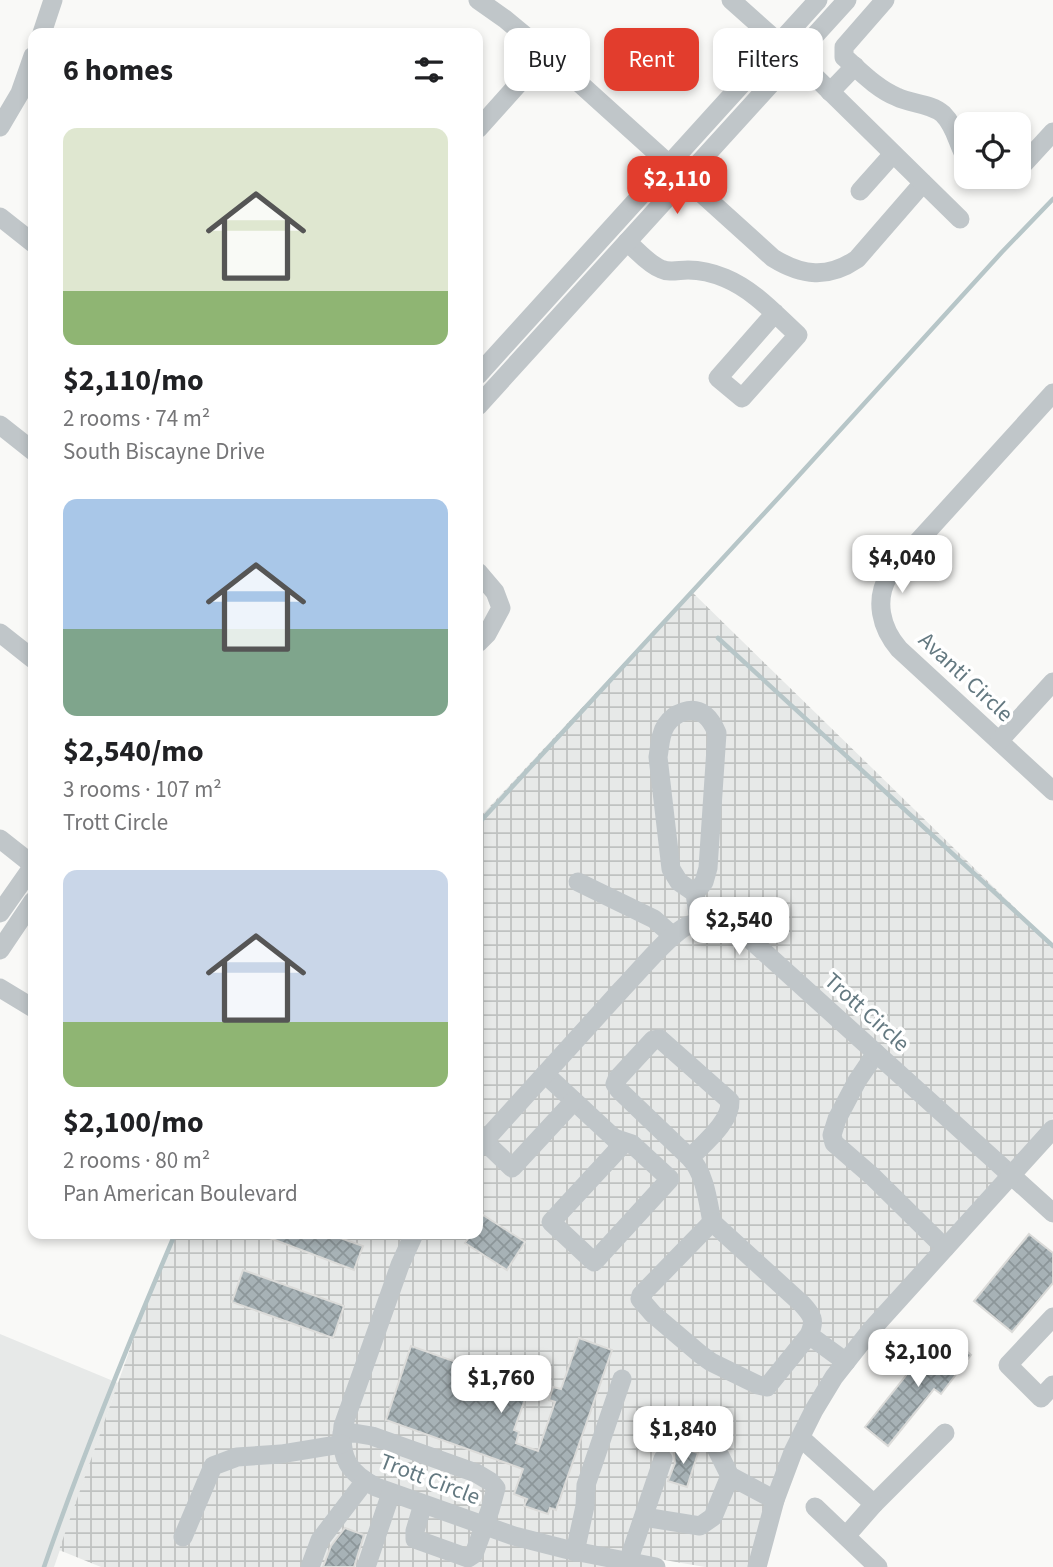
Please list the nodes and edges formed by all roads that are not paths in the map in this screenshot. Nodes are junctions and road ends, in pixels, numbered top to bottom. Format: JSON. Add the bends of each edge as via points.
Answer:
{"nodes":[{"id":1,"x":53,"y":0,"type":"edge"},
{"id":2,"x":478,"y":0,"type":"edge"},
{"id":3,"x":731,"y":0,"type":"edge"},
{"id":4,"x":818,"y":0,"type":"edge"},
{"id":5,"x":847,"y":0,"type":"edge"},
{"id":6,"x":885,"y":0,"type":"edge"},
{"id":7,"x":43,"y":28,"type":"edge"},
{"id":8,"x":516,"y":28,"type":"edge"},
{"id":9,"x":762,"y":28,"type":"edge"},
{"id":10,"x":793,"y":28,"type":"edge"},
{"id":11,"x":821,"y":28,"type":"edge"},
{"id":12,"x":855,"y":66,"type":"junction"},
{"id":13,"x":28,"y":71,"type":"edge"},
{"id":14,"x":823,"y":85,"type":"edge"},
{"id":15,"x":512,"y":91,"type":"edge"},
{"id":16,"x":588,"y":91,"type":"edge"},
{"id":17,"x":735,"y":91,"type":"edge"},
{"id":18,"x":764,"y":91,"type":"edge"},
{"id":19,"x":830,"y":92,"type":"junction"},
{"id":20,"x":483,"y":123,"type":"edge"},
{"id":21,"x":0,"y":127,"type":"edge"},
{"id":22,"x":954,"y":128,"type":"edge"},
{"id":23,"x":1053,"y":132,"type":"edge"},
{"id":24,"x":892,"y":154,"type":"junction"},
{"id":25,"x":1031,"y":156,"type":"edge"},
{"id":26,"x":669,"y":164,"type":"junction"},
{"id":27,"x":684,"y":178,"type":"junction"},
{"id":28,"x":923,"y":183,"type":"junction"},
{"id":29,"x":860,"y":191,"type":"dead end"},
{"id":30,"x":0,"y":217,"type":"edge"},
{"id":31,"x":960,"y":219,"type":"dead end"},
{"id":32,"x":28,"y":239,"type":"edge"},
{"id":33,"x":627,"y":242,"type":"junction"},
{"id":34,"x":775,"y":313,"type":"dead end"},
{"id":35,"x":483,"y":369,"type":"edge"},
{"id":36,"x":1053,"y":393,"type":"edge"},
{"id":37,"x":483,"y":400,"type":"edge"},
{"id":38,"x":0,"y":425,"type":"edge"},
{"id":39,"x":28,"y":447,"type":"edge"},
{"id":40,"x":483,"y":578,"type":"edge"},
{"id":41,"x":0,"y":632,"type":"edge"},
{"id":42,"x":483,"y":638,"type":"edge"},
{"id":43,"x":28,"y":655,"type":"edge"},
{"id":44,"x":1053,"y":682,"type":"edge"},
{"id":45,"x":999,"y":741,"type":"junction"},
{"id":46,"x":1053,"y":791,"type":"edge"},
{"id":47,"x":0,"y":839,"type":"edge"},
{"id":48,"x":28,"y":862,"type":"edge"},
{"id":49,"x":28,"y":873,"type":"edge"},
{"id":50,"x":578,"y":882,"type":"dead end"},
{"id":51,"x":695,"y":893,"type":"junction"},
{"id":52,"x":28,"y":908,"type":"edge"},
{"id":53,"x":0,"y":913,"type":"edge"},
{"id":54,"x":699,"y":922,"type":"junction"},
{"id":55,"x":673,"y":936,"type":"junction"},
{"id":56,"x":0,"y":950,"type":"edge"},
{"id":57,"x":0,"y":988,"type":"edge"},
{"id":58,"x":28,"y":1005,"type":"edge"},
{"id":59,"x":876,"y":1053,"type":"junction"},
{"id":60,"x":545,"y":1074,"type":"junction"},
{"id":61,"x":573,"y":1101,"type":"junction"},
{"id":62,"x":1053,"y":1129,"type":"edge"},
{"id":63,"x":483,"y":1142,"type":"edge"},
{"id":64,"x":625,"y":1142,"type":"junction"},
{"id":65,"x":483,"y":1146,"type":"edge"},
{"id":66,"x":690,"y":1158,"type":"junction"},
{"id":67,"x":1010,"y":1175,"type":"junction"},
{"id":68,"x":1053,"y":1213,"type":"edge"},
{"id":69,"x":712,"y":1222,"type":"junction"},
{"id":70,"x":412,"y":1239,"type":"edge"},
{"id":71,"x":945,"y":1248,"type":"junction"},
{"id":72,"x":1053,"y":1317,"type":"edge"},
{"id":73,"x":809,"y":1335,"type":"junction"},
{"id":74,"x":846,"y":1362,"type":"junction"},
{"id":75,"x":622,"y":1379,"type":"dead end"},
{"id":76,"x":1053,"y":1385,"type":"edge"},
{"id":77,"x":662,"y":1422,"type":"dead end"},
{"id":78,"x":945,"y":1433,"type":"dead end"},
{"id":79,"x":800,"y":1437,"type":"junction"},
{"id":80,"x":342,"y":1439,"type":"junction"},
{"id":81,"x":663,"y":1459,"type":"dead end"},
{"id":82,"x":730,"y":1476,"type":"junction"},
{"id":83,"x":365,"y":1482,"type":"junction"},
{"id":84,"x":391,"y":1493,"type":"junction"},
{"id":85,"x":775,"y":1500,"type":"junction"},
{"id":86,"x":423,"y":1504,"type":"junction"},
{"id":87,"x":874,"y":1504,"type":"junction"},
{"id":88,"x":815,"y":1507,"type":"dead end"},
{"id":89,"x":643,"y":1517,"type":"junction"},
{"id":90,"x":484,"y":1526,"type":"junction"},
{"id":91,"x":846,"y":1536,"type":"junction"},
{"id":92,"x":183,"y":1537,"type":"dead end"},
{"id":93,"x":575,"y":1552,"type":"junction"},
{"id":94,"x":628,"y":1562,"type":"junction"},
{"id":95,"x":310,"y":1567,"type":"edge"},
{"id":96,"x":366,"y":1567,"type":"edge"},
{"id":97,"x":656,"y":1567,"type":"edge"},
{"id":98,"x":757,"y":1567,"type":"edge"},
{"id":99,"x":878,"y":1567,"type":"edge"}],
"edges":[{"from":1,"to":7,"type":"street"},
{"from":2,"to":8,"type":"street"},
{"from":3,"to":9,"type":"street"},
{"from":4,"to":10,"type":"street"},
{"from":5,"to":11,"type":"street"},
{"from":6,"to":12,"type":"street","via":[[844,47],[844,57]]},
{"from":12,"to":19,"type":"street"},
{"from":12,"to":22,"type":"street","via":[[883,90],[942,113]]},
{"from":13,"to":21,"type":"street"},
{"from":14,"to":19,"type":"street"},
{"from":15,"to":20,"type":"street"},
{"from":16,"to":26,"type":"street"},
{"from":17,"to":26,"type":"street"},
{"from":18,"to":27,"type":"street"},
{"from":19,"to":24,"type":"street"},
{"from":23,"to":25,"type":"street"},
{"from":24,"to":28,"type":"street"},
{"from":24,"to":29,"type":"street"},
{"from":26,"to":27,"type":"street"},
{"from":26,"to":35,"type":"street"},
{"from":27,"to":28,"type":"street","via":[[773,258],[787,267],[818,273],[834,271],[857,259]]},
{"from":27,"to":33,"type":"street"},
{"from":28,"to":31,"type":"street"},
{"from":30,"to":32,"type":"street"},
{"from":33,"to":34,"type":"street","via":[[663,271],[705,271],[725,278],[747,288]]},
{"from":33,"to":37,"type":"street"},
{"from":36,"to":45,"type":"street","name":"Avanti Circle","via":[[903,558],[883,589],[882,617],[899,649]]},
{"from":38,"to":39,"type":"street"},
{"from":40,"to":42,"type":"street","via":[[501,608]]},
{"from":41,"to":43,"type":"street"},
{"from":44,"to":45,"type":"street"},
{"from":45,"to":46,"type":"street","name":"Avanti Circle"},
{"from":47,"to":48,"type":"street"},
{"from":49,"to":53,"type":"street"},
{"from":50,"to":55,"type":"street","via":[[654,919]]},
{"from":51,"to":51,"type":"street","via":[[708,868],[717,733],[702,713],[687,710],[674,715],[665,726],[658,757],[671,869],[679,883]]},
{"from":51,"to":54,"type":"street"},
{"from":52,"to":56,"type":"street"},
{"from":54,"to":55,"type":"street"},
{"from":54,"to":59,"type":"street","name":"Trott Circle","via":[[721,921],[742,932]]},
{"from":55,"to":60,"type":"street"},
{"from":57,"to":58,"type":"street"},
{"from":59,"to":67,"type":"street","name":"Trott Circle"},
{"from":59,"to":71,"type":"street","via":[[837,1119],[834,1143]]},
{"from":60,"to":61,"type":"street"},
{"from":60,"to":63,"type":"street"},
{"from":61,"to":64,"type":"street","via":[[614,1138]]},
{"from":61,"to":65,"type":"street","via":[[512,1168]]},
{"from":62,"to":67,"type":"street"},
{"from":64,"to":64,"type":"street","via":[[670,1179],[594,1262],[551,1222]]},
{"from":66,"to":66,"type":"street","via":[[726,1119],[730,1101],[660,1039],[653,1040],[615,1084]]},
{"from":66,"to":69,"type":"street","via":[[705,1188]]},
{"from":67,"to":68,"type":"street","name":"Trott Circle"},
{"from":67,"to":71,"type":"street"},
{"from":69,"to":73,"type":"street","via":[[811,1314]]},
{"from":69,"to":73,"type":"street","via":[[640,1299],[711,1362],[767,1387]]},
{"from":70,"to":80,"type":"street"},
{"from":71,"to":74,"type":"street"},
{"from":72,"to":76,"type":"street","via":[[1008,1365],[1041,1398]]},
{"from":73,"to":74,"type":"street"},
{"from":74,"to":79,"type":"street"},
{"from":75,"to":93,"type":"street","via":[[586,1485]]},
{"from":77,"to":82,"type":"street","via":[[711,1438]]},
{"from":78,"to":87,"type":"street"},
{"from":79,"to":85,"type":"street"},
{"from":79,"to":87,"type":"street"},
{"from":80,"to":83,"type":"street","name":"Trott Circle","via":[[350,1467]]},
{"from":80,"to":90,"type":"street","via":[[354,1433],[372,1436],[491,1482],[496,1488]]},
{"from":80,"to":92,"type":"street","via":[[281,1454],[237,1457],[213,1466]]},
{"from":81,"to":89,"type":"street"},
{"from":82,"to":85,"type":"street"},
{"from":82,"to":89,"type":"street","via":[[713,1517],[700,1526]]},
{"from":83,"to":84,"type":"street","name":"Trott Circle"},
{"from":83,"to":95,"type":"street","via":[[320,1540]]},
{"from":84,"to":86,"type":"street","name":"Trott Circle"},
{"from":84,"to":96,"type":"street"},
{"from":85,"to":98,"type":"street"},
{"from":86,"to":90,"type":"street","name":"Trott Circle"},
{"from":86,"to":90,"type":"street","via":[[415,1539],[468,1558],[474,1554]]},
{"from":87,"to":91,"type":"street"},
{"from":88,"to":91,"type":"street"},
{"from":89,"to":94,"type":"street"},
{"from":90,"to":93,"type":"street","name":"Trott Circle"},
{"from":91,"to":99,"type":"street"},
{"from":93,"to":94,"type":"street","name":"Trott Circle"},
{"from":94,"to":97,"type":"street","name":"Trott Circle"}]}
